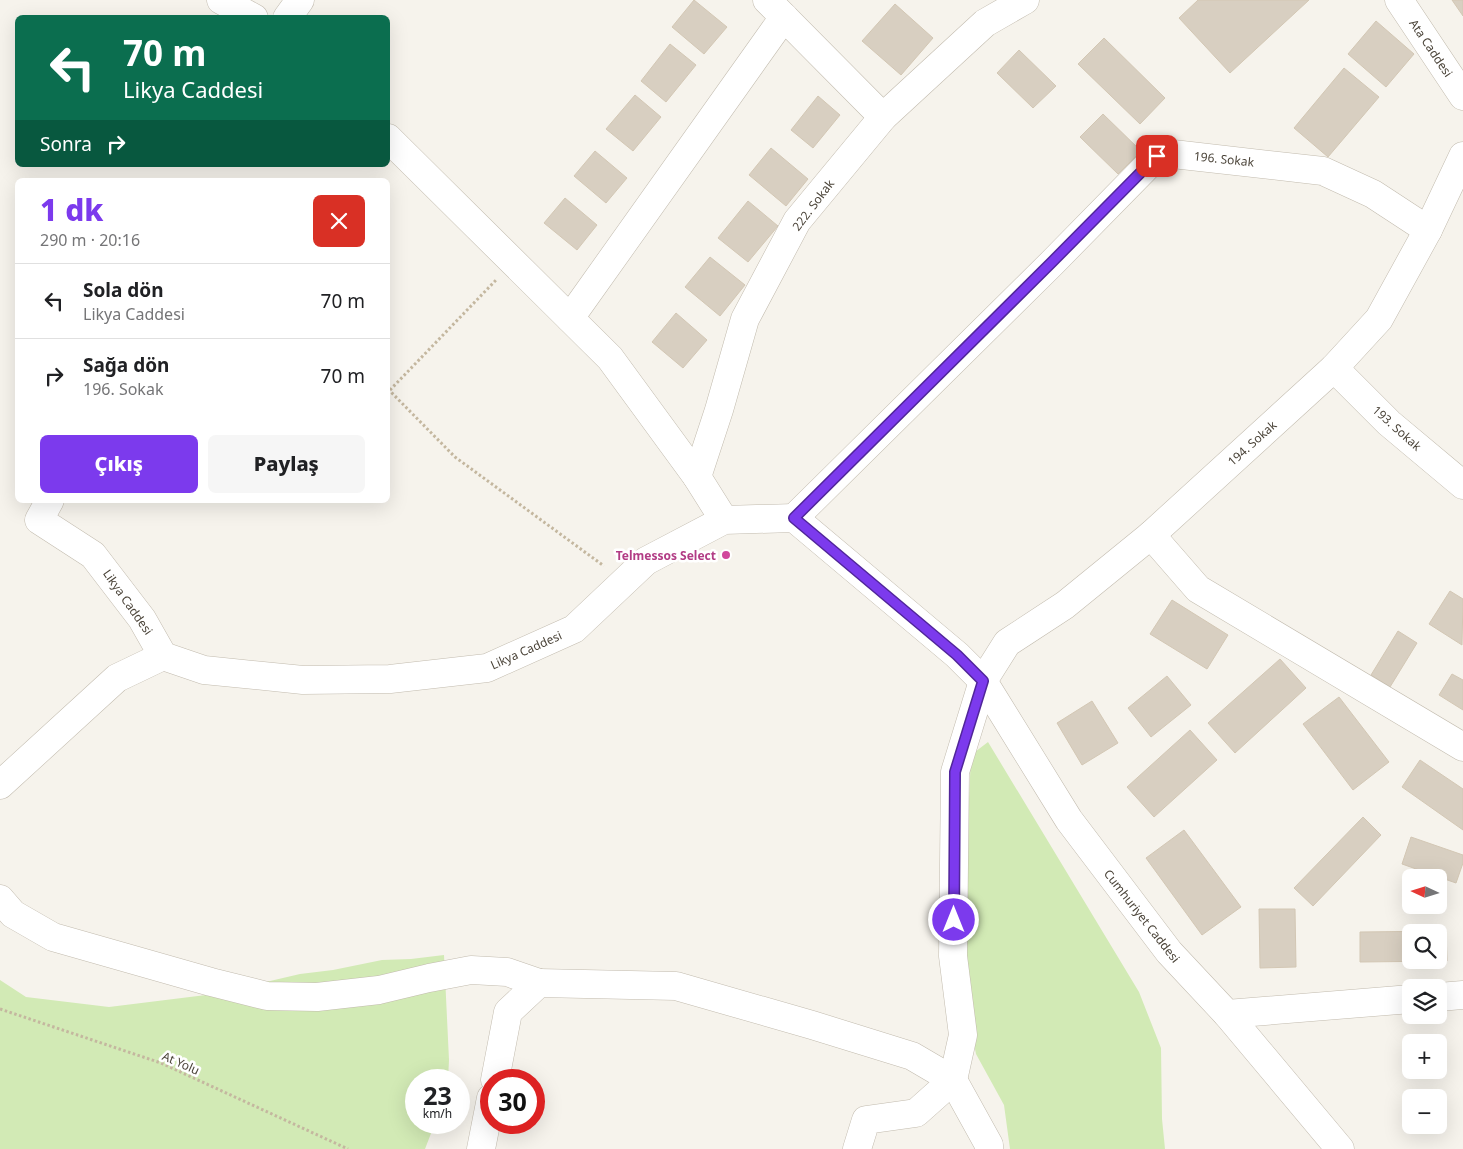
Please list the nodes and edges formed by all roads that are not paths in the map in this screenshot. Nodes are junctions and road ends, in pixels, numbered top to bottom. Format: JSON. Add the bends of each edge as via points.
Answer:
{"nodes":[{"id":1,"x":221,"y":0,"type":"edge"},
{"id":2,"x":300,"y":0,"type":"edge"},
{"id":3,"x":1025,"y":0,"type":"edge"},
{"id":4,"x":1399,"y":0,"type":"edge"},
{"id":5,"x":776,"y":9,"type":"edge"},
{"id":6,"x":248,"y":15,"type":"edge"},
{"id":7,"x":289,"y":15,"type":"edge"},
{"id":8,"x":1463,"y":96,"type":"edge"},
{"id":9,"x":883,"y":117,"type":"junction"},
{"id":10,"x":390,"y":140,"type":"edge"},
{"id":11,"x":1463,"y":156,"type":"edge"},
{"id":12,"x":1428,"y":230,"type":"junction"},
{"id":13,"x":570,"y":318,"type":"junction"},
{"id":14,"x":1334,"y":368,"type":"junction"},
{"id":15,"x":697,"y":477,"type":"junction"},
{"id":16,"x":1463,"y":485,"type":"edge"},
{"id":17,"x":44,"y":510,"type":"edge"},
{"id":18,"x":794,"y":518,"type":"junction"},
{"id":19,"x":724,"y":520,"type":"junction"},
{"id":20,"x":1150,"y":535,"type":"junction"},
{"id":21,"x":164,"y":656,"type":"junction"},
{"id":22,"x":983,"y":681,"type":"junction"},
{"id":23,"x":1463,"y":747,"type":"edge"},
{"id":24,"x":0,"y":785,"type":"edge"},
{"id":25,"x":0,"y":899,"type":"edge"},
{"id":26,"x":539,"y":983,"type":"junction"},
{"id":27,"x":1463,"y":995,"type":"edge"},
{"id":28,"x":1447,"y":996,"type":"edge"},
{"id":29,"x":1402,"y":1000,"type":"edge"},
{"id":30,"x":1227,"y":1014,"type":"junction"},
{"id":31,"x":497,"y":1069,"type":"edge"},
{"id":32,"x":953,"y":1080,"type":"junction"},
{"id":33,"x":484,"y":1134,"type":"edge"},
{"id":34,"x":481,"y":1149,"type":"edge"},
{"id":35,"x":857,"y":1149,"type":"edge"},
{"id":36,"x":989,"y":1149,"type":"edge"},
{"id":37,"x":1340,"y":1149,"type":"edge"}],
"edges":[{"from":1,"to":6,"type":"street"},
{"from":2,"to":7,"type":"street"},
{"from":3,"to":9,"type":"street","name":"222. Sokak","via":[[985,23]]},
{"from":4,"to":8,"type":"street","name":"Ata Caddesi"},
{"from":5,"to":9,"type":"street"},
{"from":5,"to":13,"type":"street"},
{"from":9,"to":15,"type":"street","name":"222. Sokak","via":[[797,221],[744,319]]},
{"from":10,"to":13,"type":"street"},
{"from":11,"to":12,"type":"street","name":"194. Sokak"},
{"from":12,"to":14,"type":"street","name":"194. Sokak","via":[[1379,319]]},
{"from":12,"to":18,"type":"street","name":"196. Sokak","via":[[1373,194],[1323,170],[1173,154],[1157,156]]},
{"from":13,"to":15,"type":"street","via":[[610,358]]},
{"from":14,"to":16,"type":"street","name":"193. Sokak","via":[[1389,422]]},
{"from":14,"to":20,"type":"street","name":"194. Sokak"},
{"from":15,"to":19,"type":"street"},
{"from":17,"to":21,"type":"street","name":"Likya Caddesi","via":[[93,555],[142,619]]},
{"from":18,"to":19,"type":"street","name":"Likya Caddesi"},
{"from":18,"to":22,"type":"street","via":[[957,655]]},
{"from":19,"to":21,"type":"street","name":"Likya Caddesi","via":[[646,561],[574,629],[487,668],[390,679],[303,680],[204,670]]},
{"from":20,"to":22,"type":"street","name":"194. Sokak","via":[[1065,605],[1007,643]]},
{"from":20,"to":23,"type":"street","via":[[1198,589]]},
{"from":21,"to":24,"type":"street","via":[[117,678]]},
{"from":22,"to":30,"type":"street","name":"Cumhuriyet Caddesi","via":[[1069,820],[1169,952]]},
{"from":22,"to":32,"type":"street","name":"194. Sokak","via":[[955,772],[954,956],[963,1035]]},
{"from":25,"to":26,"type":"street","via":[[13,914],[53,937],[267,996],[317,997],[379,990],[471,970],[507,972]]},
{"from":26,"to":31,"type":"street","via":[[508,1012]]},
{"from":26,"to":32,"type":"street","via":[[676,986],[912,1056]]},
{"from":27,"to":28,"type":"street"},
{"from":29,"to":30,"type":"street"},
{"from":30,"to":37,"type":"street","name":"Cumhuriyet Caddesi"},
{"from":32,"to":35,"type":"street","via":[[916,1113],[866,1120]]},
{"from":32,"to":36,"type":"street"},
{"from":33,"to":34,"type":"street"}]}
